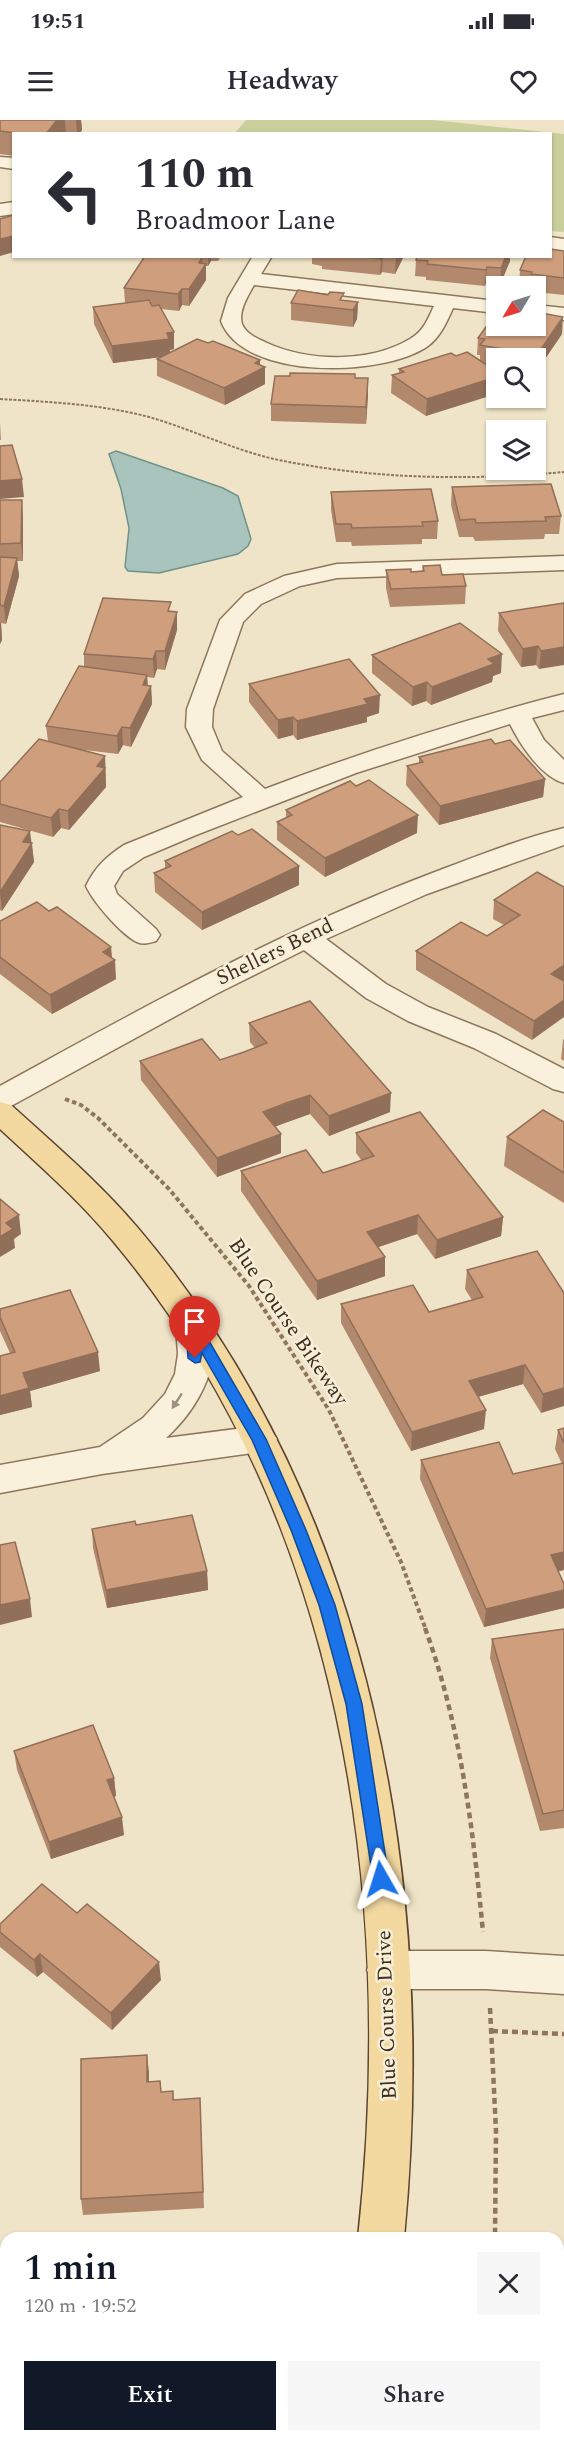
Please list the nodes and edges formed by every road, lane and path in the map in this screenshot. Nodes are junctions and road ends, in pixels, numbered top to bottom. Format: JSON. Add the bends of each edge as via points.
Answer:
{"nodes":[{"id":1,"x":262,"y":258,"type":"edge"},
{"id":2,"x":250,"y":279,"type":"junction"},
{"id":3,"x":446,"y":301,"type":"junction"},
{"id":4,"x":486,"y":306,"type":"edge"},
{"id":5,"x":546,"y":312,"type":"edge"},
{"id":6,"x":564,"y":314,"type":"edge"},
{"id":7,"x":0,"y":399,"type":"edge"},
{"id":8,"x":564,"y":472,"type":"edge"},
{"id":9,"x":564,"y":563,"type":"edge"},
{"id":10,"x":564,"y":702,"type":"edge"},
{"id":11,"x":517,"y":714,"type":"junction"},
{"id":12,"x":564,"y":745,"type":"edge"},
{"id":13,"x":564,"y":775,"type":"edge"},
{"id":14,"x":260,"y":799,"type":"junction"},
{"id":15,"x":564,"y":836,"type":"edge"},
{"id":16,"x":146,"y":935,"type":"dead end"},
{"id":17,"x":305,"y":936,"type":"junction"},
{"id":18,"x":564,"y":1082,"type":"edge"},
{"id":19,"x":72,"y":1095,"type":"dead end"},
{"id":20,"x":0,"y":1099,"type":"edge"},
{"id":21,"x":0,"y":1112,"type":"edge"},
{"id":22,"x":193,"y":1326,"type":"junction"},
{"id":23,"x":259,"y":1439,"type":"junction"},
{"id":24,"x":102,"y":1460,"type":"junction"},
{"id":25,"x":0,"y":1479,"type":"edge"},
{"id":26,"x":481,"y":1916,"type":"dead end"},
{"id":27,"x":388,"y":1970,"type":"junction"},
{"id":28,"x":564,"y":1975,"type":"edge"},
{"id":29,"x":564,"y":2034,"type":"edge"},
{"id":30,"x":382,"y":2232,"type":"edge"},
{"id":31,"x":495,"y":2232,"type":"edge"}],
"edges":[{"from":1,"to":2,"type":"street"},
{"from":2,"to":3,"type":"street"},
{"from":2,"to":3,"type":"street","via":[[233,307],[230,319],[234,330],[276,355],[308,361],[358,361],[406,350],[428,336]]},
{"from":3,"to":4,"type":"street"},
{"from":5,"to":6,"type":"street"},
{"from":7,"to":8,"type":"path","via":[[86,404],[124,411],[271,458],[331,468],[460,478]]},
{"from":9,"to":14,"type":"street","via":[[337,571],[292,580],[253,599],[232,620],[200,709],[199,727],[211,754]]},
{"from":10,"to":11,"type":"street"},
{"from":11,"to":12,"type":"street"},
{"from":11,"to":13,"type":"street","via":[[533,744]]},
{"from":11,"to":14,"type":"street","via":[[393,751]]},
{"from":14,"to":16,"type":"street","via":[[135,851],[105,874],[100,886],[105,898]]},
{"from":15,"to":17,"type":"street","name":"Shellers Bend","via":[[516,850]]},
{"from":17,"to":18,"type":"street","via":[[376,991]]},
{"from":17,"to":20,"type":"street","name":"Shellers Bend"},
{"from":19,"to":26,"type":"path","name":"Blue Course Bikeway","via":[[65,1100],[90,1111],[129,1148],[169,1189],[249,1286],[329,1410],[401,1562],[434,1652],[473,1828]]},
{"from":21,"to":22,"type":"main road","name":"Blue Course Drive","via":[[102,1209]]},
{"from":22,"to":23,"type":"main road","name":"Blue Course Drive"},
{"from":22,"to":24,"type":"street","one_way":true,"via":[[195,1358],[171,1411],[142,1438]]},
{"from":23,"to":24,"type":"street"},
{"from":23,"to":27,"type":"main road","name":"Blue Course Drive","via":[[327,1605],[354,1704],[379,1856]]},
{"from":24,"to":25,"type":"street"},
{"from":27,"to":28,"type":"street"},
{"from":27,"to":30,"type":"main road","name":"Blue Course Drive","via":[[391,2065],[388,2181]]},
{"from":29,"to":31,"type":"path","via":[[492,2031]]}]}
